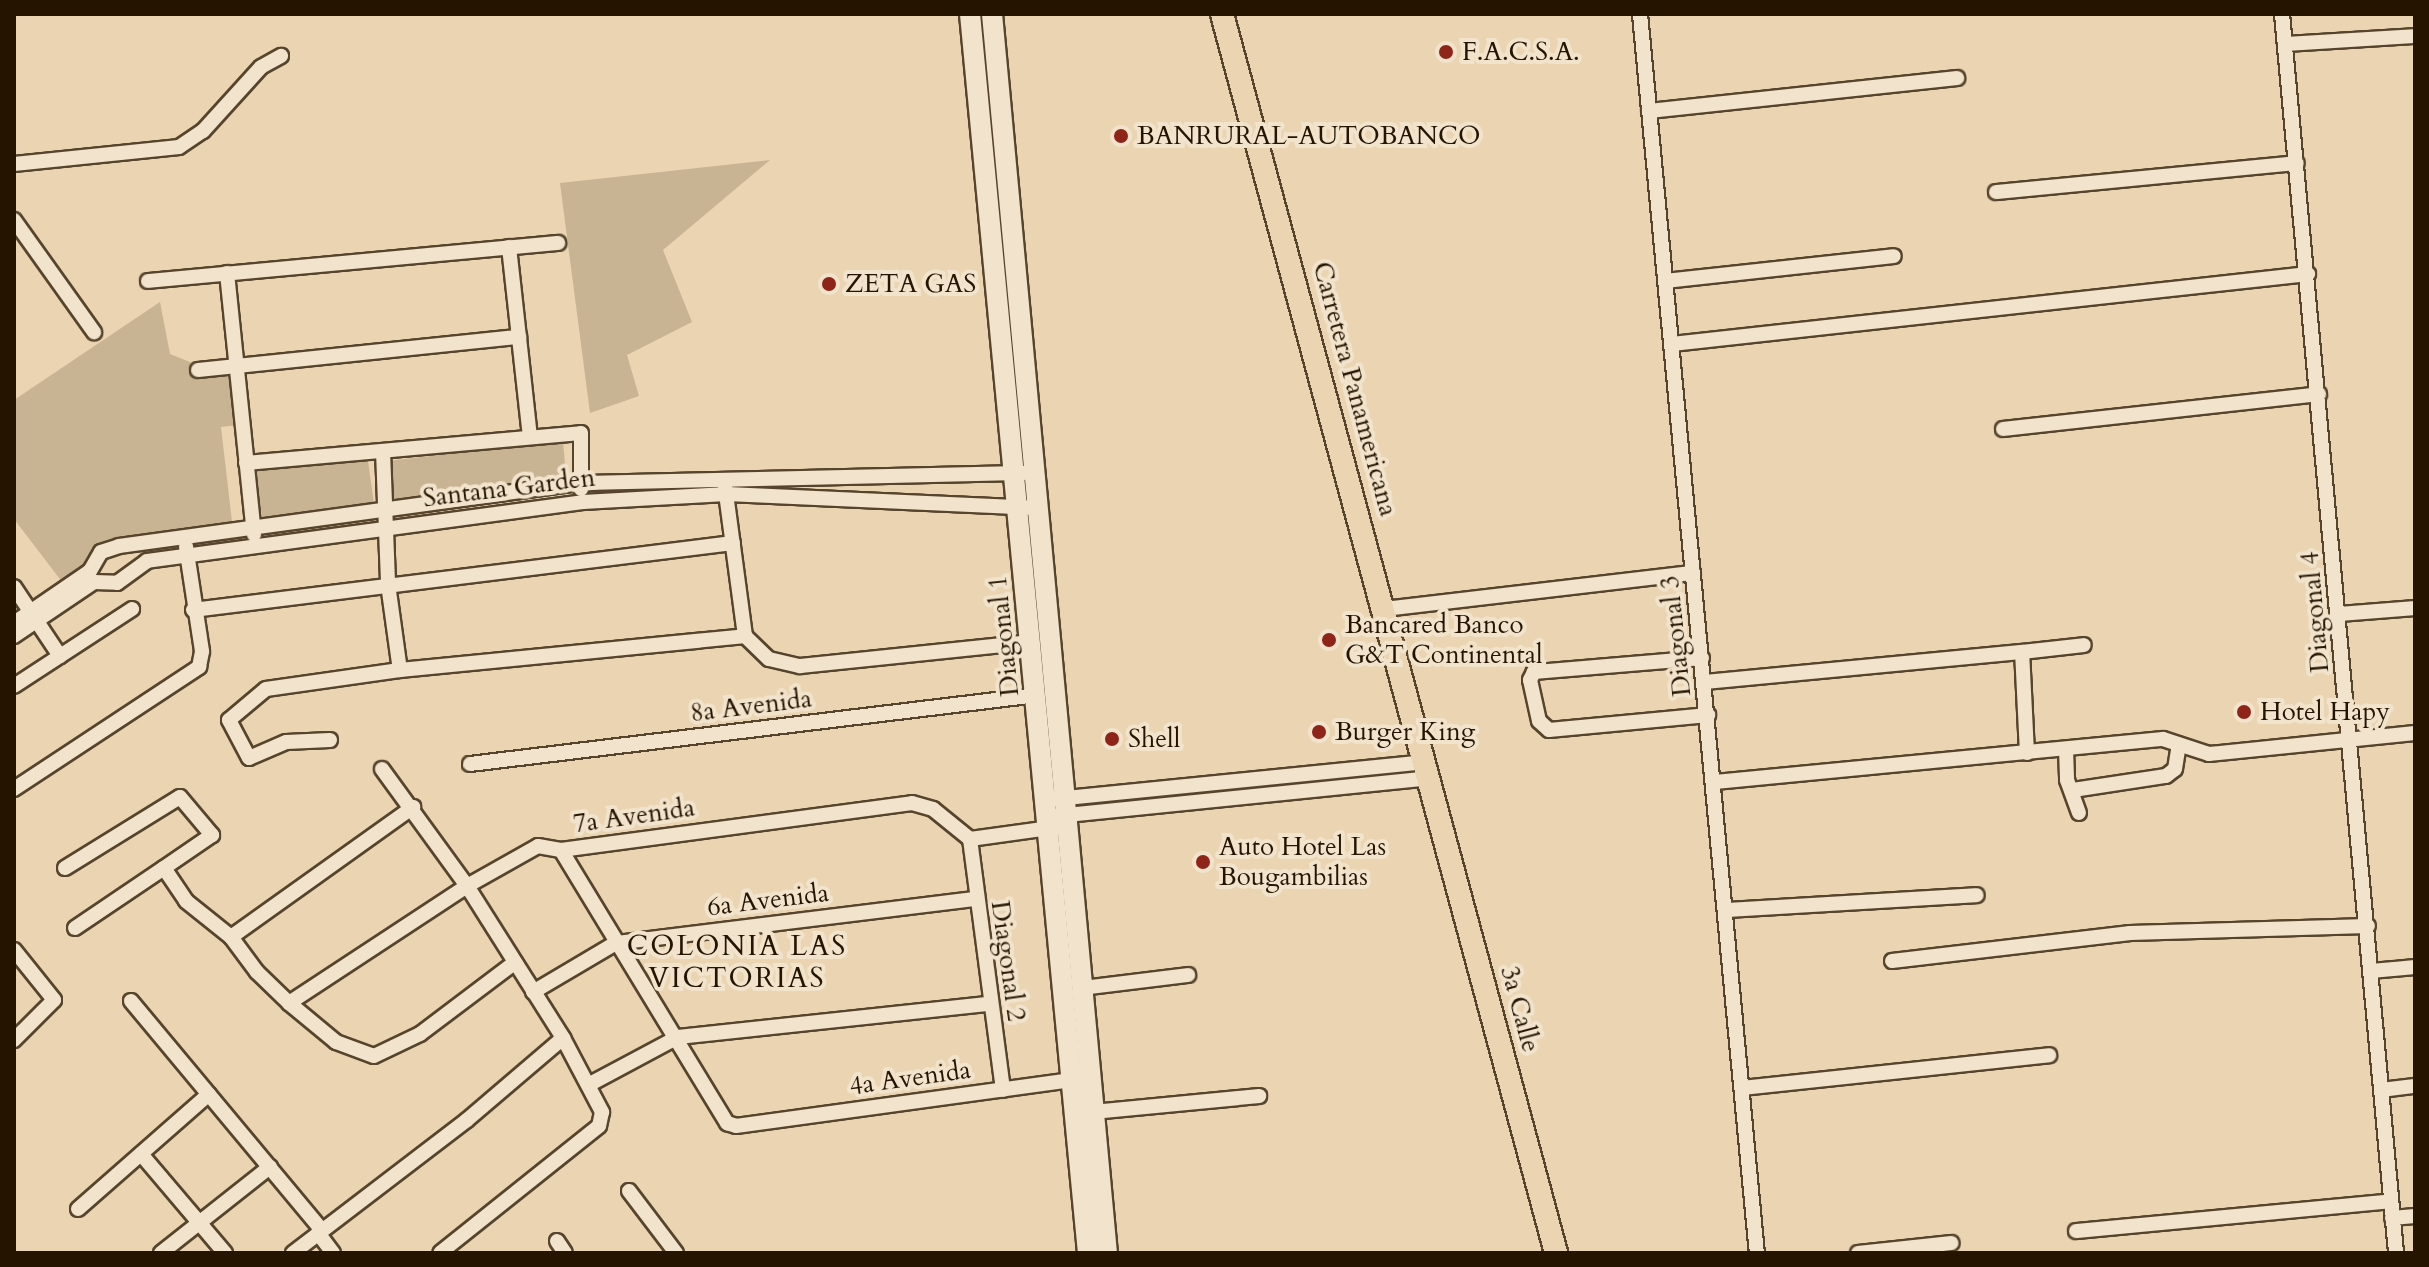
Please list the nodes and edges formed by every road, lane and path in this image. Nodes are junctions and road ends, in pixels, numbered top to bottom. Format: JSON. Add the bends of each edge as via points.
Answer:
{"nodes":[{"id":1,"x":970,"y":14,"type":"edge"},
{"id":2,"x":992,"y":14,"type":"edge"},
{"id":3,"x":1222,"y":14,"type":"edge"},
{"id":4,"x":1640,"y":14,"type":"edge"},
{"id":5,"x":2282,"y":14,"type":"edge"},
{"id":6,"x":2415,"y":36,"type":"edge"},
{"id":7,"x":2285,"y":44,"type":"junction"},
{"id":8,"x":281,"y":56,"type":"dead end"},
{"id":9,"x":1957,"y":78,"type":"dead end"},
{"id":10,"x":1649,"y":111,"type":"junction"},
{"id":11,"x":2297,"y":163,"type":"junction"},
{"id":12,"x":14,"y":164,"type":"edge"},
{"id":13,"x":1996,"y":192,"type":"dead end"},
{"id":14,"x":14,"y":220,"type":"edge"},
{"id":15,"x":558,"y":243,"type":"dead end"},
{"id":16,"x":509,"y":247,"type":"junction"},
{"id":17,"x":1894,"y":256,"type":"dead end"},
{"id":18,"x":227,"y":273,"type":"junction"},
{"id":19,"x":2308,"y":274,"type":"junction"},
{"id":20,"x":148,"y":281,"type":"dead end"},
{"id":21,"x":1665,"y":281,"type":"junction"},
{"id":22,"x":94,"y":332,"type":"dead end"},
{"id":23,"x":519,"y":337,"type":"junction"},
{"id":24,"x":1672,"y":344,"type":"junction"},
{"id":25,"x":237,"y":366,"type":"junction"},
{"id":26,"x":198,"y":370,"type":"dead end"},
{"id":27,"x":2319,"y":394,"type":"junction"},
{"id":28,"x":2003,"y":429,"type":"dead end"},
{"id":29,"x":530,"y":437,"type":"junction"},
{"id":30,"x":383,"y":451,"type":"junction"},
{"id":31,"x":246,"y":463,"type":"junction"},
{"id":32,"x":1034,"y":473,"type":"junction"},
{"id":33,"x":1011,"y":476,"type":"junction"},
{"id":34,"x":723,"y":478,"type":"junction"},
{"id":35,"x":934,"y":478,"type":"junction"},
{"id":36,"x":581,"y":483,"type":"junction"},
{"id":37,"x":727,"y":494,"type":"junction"},
{"id":38,"x":936,"y":501,"type":"junction"},
{"id":39,"x":583,"y":502,"type":"junction"},
{"id":40,"x":1015,"y":507,"type":"junction"},
{"id":41,"x":1038,"y":508,"type":"junction"},
{"id":42,"x":384,"y":510,"type":"junction"},
{"id":43,"x":384,"y":528,"type":"junction"},
{"id":44,"x":254,"y":529,"type":"junction"},
{"id":45,"x":733,"y":543,"type":"junction"},
{"id":46,"x":186,"y":546,"type":"junction"},
{"id":47,"x":254,"y":546,"type":"junction"},
{"id":48,"x":131,"y":548,"type":"junction"},
{"id":49,"x":138,"y":565,"type":"junction"},
{"id":50,"x":1693,"y":573,"type":"junction"},
{"id":51,"x":92,"y":576,"type":"junction"},
{"id":52,"x":388,"y":584,"type":"junction"},
{"id":53,"x":14,"y":587,"type":"edge"},
{"id":54,"x":2415,"y":608,"type":"edge"},
{"id":55,"x":132,"y":609,"type":"dead end"},
{"id":56,"x":1385,"y":609,"type":"junction"},
{"id":57,"x":193,"y":610,"type":"junction"},
{"id":58,"x":2340,"y":614,"type":"junction"},
{"id":59,"x":34,"y":615,"type":"junction"},
{"id":60,"x":14,"y":623,"type":"edge"},
{"id":61,"x":14,"y":636,"type":"edge"},
{"id":62,"x":745,"y":636,"type":"junction"},
{"id":63,"x":1032,"y":642,"type":"junction"},
{"id":64,"x":2084,"y":645,"type":"dead end"},
{"id":65,"x":2022,"y":652,"type":"junction"},
{"id":66,"x":60,"y":656,"type":"junction"},
{"id":67,"x":1702,"y":658,"type":"junction"},
{"id":68,"x":400,"y":670,"type":"junction"},
{"id":69,"x":1704,"y":682,"type":"junction"},
{"id":70,"x":14,"y":686,"type":"edge"},
{"id":71,"x":1037,"y":695,"type":"junction"},
{"id":72,"x":1708,"y":715,"type":"junction"},
{"id":73,"x":2415,"y":733,"type":"edge"},
{"id":74,"x":2351,"y":738,"type":"junction"},
{"id":75,"x":330,"y":740,"type":"dead end"},
{"id":76,"x":2179,"y":744,"type":"junction"},
{"id":77,"x":2066,"y":749,"type":"junction"},
{"id":78,"x":2027,"y":753,"type":"junction"},
{"id":79,"x":470,"y":764,"type":"dead end"},
{"id":80,"x":382,"y":769,"type":"dead end"},
{"id":81,"x":1428,"y":770,"type":"junction"},
{"id":82,"x":1326,"y":771,"type":"junction"},
{"id":83,"x":1715,"y":782,"type":"junction"},
{"id":84,"x":1328,"y":787,"type":"junction"},
{"id":85,"x":14,"y":789,"type":"edge"},
{"id":86,"x":2073,"y":790,"type":"junction"},
{"id":87,"x":413,"y":807,"type":"junction"},
{"id":88,"x":2079,"y":813,"type":"dead end"},
{"id":89,"x":1057,"y":814,"type":"junction"},
{"id":90,"x":970,"y":839,"type":"junction"},
{"id":91,"x":561,"y":850,"type":"junction"},
{"id":92,"x":65,"y":868,"type":"dead end"},
{"id":93,"x":164,"y":868,"type":"junction"},
{"id":94,"x":467,"y":886,"type":"junction"},
{"id":95,"x":1977,"y":895,"type":"dead end"},
{"id":96,"x":975,"y":899,"type":"junction"},
{"id":97,"x":1726,"y":910,"type":"junction"},
{"id":98,"x":2368,"y":926,"type":"junction"},
{"id":99,"x":75,"y":928,"type":"dead end"},
{"id":100,"x":231,"y":937,"type":"junction"},
{"id":101,"x":616,"y":943,"type":"junction"},
{"id":102,"x":14,"y":950,"type":"edge"},
{"id":103,"x":1892,"y":961,"type":"dead end"},
{"id":104,"x":513,"y":964,"type":"junction"},
{"id":105,"x":2415,"y":967,"type":"edge"},
{"id":106,"x":2371,"y":971,"type":"junction"},
{"id":107,"x":1188,"y":975,"type":"dead end"},
{"id":108,"x":1082,"y":988,"type":"junction"},
{"id":109,"x":533,"y":992,"type":"junction"},
{"id":110,"x":131,"y":1001,"type":"dead end"},
{"id":111,"x":289,"y":1003,"type":"junction"},
{"id":112,"x":989,"y":1004,"type":"junction"},
{"id":113,"x":678,"y":1037,"type":"junction"},
{"id":114,"x":563,"y":1038,"type":"junction"},
{"id":115,"x":14,"y":1040,"type":"edge"},
{"id":116,"x":2049,"y":1055,"type":"dead end"},
{"id":117,"x":1081,"y":1079,"type":"junction"},
{"id":118,"x":590,"y":1084,"type":"junction"},
{"id":119,"x":2415,"y":1086,"type":"edge"},
{"id":120,"x":1742,"y":1088,"type":"junction"},
{"id":121,"x":1003,"y":1090,"type":"junction"},
{"id":122,"x":2381,"y":1090,"type":"junction"},
{"id":123,"x":209,"y":1094,"type":"junction"},
{"id":124,"x":1259,"y":1096,"type":"dead end"},
{"id":125,"x":1093,"y":1112,"type":"junction"},
{"id":126,"x":141,"y":1154,"type":"junction"},
{"id":127,"x":270,"y":1167,"type":"junction"},
{"id":128,"x":629,"y":1191,"type":"dead end"},
{"id":129,"x":2391,"y":1201,"type":"junction"},
{"id":130,"x":78,"y":1209,"type":"dead end"},
{"id":131,"x":2415,"y":1216,"type":"edge"},
{"id":132,"x":2392,"y":1218,"type":"junction"},
{"id":133,"x":200,"y":1223,"type":"junction"},
{"id":134,"x":320,"y":1231,"type":"junction"},
{"id":135,"x":2076,"y":1231,"type":"dead end"},
{"id":136,"x":1951,"y":1243,"type":"dead end"},
{"id":137,"x":161,"y":1253,"type":"edge"},
{"id":138,"x":225,"y":1253,"type":"edge"},
{"id":139,"x":293,"y":1253,"type":"edge"},
{"id":140,"x":333,"y":1253,"type":"edge"},
{"id":141,"x":440,"y":1253,"type":"edge"},
{"id":142,"x":676,"y":1253,"type":"edge"},
{"id":143,"x":1088,"y":1253,"type":"edge"},
{"id":144,"x":1107,"y":1253,"type":"edge"},
{"id":145,"x":1556,"y":1253,"type":"edge"},
{"id":146,"x":1757,"y":1253,"type":"edge"},
{"id":147,"x":1858,"y":1253,"type":"edge"},
{"id":148,"x":2396,"y":1253,"type":"edge"}],
"edges":[{"from":1,"to":33,"type":"main road","name":"Diagonal 1"},
{"from":2,"to":32,"type":"main road","name":"Diagonal 1"},
{"from":3,"to":56,"type":"main road","name":"Carretera Panamericana"},
{"from":4,"to":10,"type":"street","name":"Diagonal 3"},
{"from":5,"to":7,"type":"street","name":"Diagonal 4"},
{"from":6,"to":7,"type":"street"},
{"from":7,"to":11,"type":"street","name":"Diagonal 4"},
{"from":8,"to":12,"type":"street","via":[[261,67],[203,131],[179,147]]},
{"from":9,"to":10,"type":"street"},
{"from":10,"to":21,"type":"street","name":"Diagonal 3"},
{"from":11,"to":13,"type":"street"},
{"from":11,"to":19,"type":"street","name":"Diagonal 4"},
{"from":14,"to":22,"type":"street"},
{"from":15,"to":16,"type":"street"},
{"from":16,"to":18,"type":"street"},
{"from":16,"to":23,"type":"street"},
{"from":17,"to":21,"type":"street"},
{"from":18,"to":20,"type":"street"},
{"from":18,"to":25,"type":"street"},
{"from":19,"to":24,"type":"street"},
{"from":19,"to":27,"type":"street","name":"Diagonal 4"},
{"from":21,"to":24,"type":"street","name":"Diagonal 3"},
{"from":23,"to":25,"type":"street"},
{"from":23,"to":29,"type":"street"},
{"from":24,"to":50,"type":"street","name":"Diagonal 3"},
{"from":25,"to":26,"type":"street"},
{"from":25,"to":31,"type":"street"},
{"from":27,"to":28,"type":"street"},
{"from":27,"to":58,"type":"street","name":"Diagonal 4"},
{"from":29,"to":30,"type":"street"},
{"from":29,"to":36,"type":"street","via":[[581,433]]},
{"from":30,"to":31,"type":"street"},
{"from":30,"to":42,"type":"street"},
{"from":31,"to":44,"type":"street"},
{"from":32,"to":33,"type":"street","name":"Santana Garden"},
{"from":32,"to":41,"type":"main road","name":"Diagonal 1"},
{"from":33,"to":35,"type":"street","name":"Santana Garden"},
{"from":33,"to":40,"type":"main road","name":"Diagonal 1"},
{"from":34,"to":35,"type":"street","name":"Santana Garden"},
{"from":34,"to":36,"type":"street","name":"Santana Garden"},
{"from":34,"to":37,"type":"street"},
{"from":35,"to":38,"type":"street"},
{"from":36,"to":39,"type":"street"},
{"from":36,"to":42,"type":"street","name":"Santana Garden"},
{"from":37,"to":38,"type":"street","name":"Santana Garden"},
{"from":37,"to":39,"type":"street","name":"Santana Garden"},
{"from":37,"to":45,"type":"street"},
{"from":38,"to":40,"type":"street","name":"Santana Garden"},
{"from":39,"to":43,"type":"street","name":"Santana Garden"},
{"from":40,"to":41,"type":"street","name":"Santana Garden"},
{"from":40,"to":63,"type":"main road","name":"Diagonal 1"},
{"from":41,"to":89,"type":"main road","name":"Diagonal 1"},
{"from":42,"to":43,"type":"street"},
{"from":42,"to":44,"type":"street","name":"Santana Garden"},
{"from":43,"to":47,"type":"street","name":"Santana Garden"},
{"from":43,"to":52,"type":"street"},
{"from":44,"to":46,"type":"street","name":"Santana Garden"},
{"from":44,"to":47,"type":"street"},
{"from":45,"to":52,"type":"street"},
{"from":45,"to":62,"type":"street"},
{"from":46,"to":47,"type":"street","name":"Santana Garden"},
{"from":46,"to":48,"type":"street","name":"Santana Garden"},
{"from":46,"to":49,"type":"street","name":"Santana Garden"},
{"from":46,"to":57,"type":"street"},
{"from":48,"to":49,"type":"street"},
{"from":48,"to":51,"type":"street","name":"Santana Garden","via":[[109,548]]},
{"from":49,"to":51,"type":"street","name":"Santana Garden","via":[[117,583]]},
{"from":50,"to":56,"type":"street"},
{"from":50,"to":67,"type":"street","name":"Diagonal 3"},
{"from":51,"to":59,"type":"street","name":"Santana Garden"},
{"from":52,"to":57,"type":"street"},
{"from":52,"to":68,"type":"street"},
{"from":53,"to":59,"type":"street"},
{"from":54,"to":58,"type":"street"},
{"from":55,"to":66,"type":"street"},
{"from":56,"to":81,"type":"main road","name":"Carretera Panamericana"},
{"from":57,"to":85,"type":"street","via":[[202,651],[199,667]]},
{"from":58,"to":74,"type":"street","name":"Diagonal 4"},
{"from":59,"to":60,"type":"street","name":"Santana Garden"},
{"from":59,"to":61,"type":"street","name":"Santana Garden"},
{"from":59,"to":66,"type":"street"},
{"from":62,"to":63,"type":"street","via":[[769,659],[800,666]]},
{"from":62,"to":68,"type":"street"},
{"from":63,"to":71,"type":"main road","name":"Diagonal 1"},
{"from":64,"to":65,"type":"street"},
{"from":65,"to":69,"type":"street"},
{"from":65,"to":78,"type":"street"},
{"from":66,"to":70,"type":"street"},
{"from":67,"to":69,"type":"street","name":"Diagonal 3"},
{"from":67,"to":72,"type":"street","via":[[1534,672],[1530,680],[1539,721],[1549,730]]},
{"from":68,"to":75,"type":"street","via":[[266,689],[229,720],[249,758],[257,759],[286,742]]},
{"from":69,"to":72,"type":"street","name":"Diagonal 3"},
{"from":71,"to":79,"type":"street","name":"8a Avenida"},
{"from":71,"to":89,"type":"main road","name":"Diagonal 1"},
{"from":72,"to":83,"type":"street","name":"Diagonal 3"},
{"from":73,"to":74,"type":"street"},
{"from":74,"to":76,"type":"street","via":[[2209,754]]},
{"from":74,"to":98,"type":"street","name":"Diagonal 4"},
{"from":76,"to":77,"type":"street","via":[[2163,739]]},
{"from":76,"to":86,"type":"street","via":[[2175,769],[2166,776]]},
{"from":77,"to":78,"type":"street"},
{"from":77,"to":86,"type":"street","via":[[2067,780]]},
{"from":78,"to":83,"type":"street"},
{"from":80,"to":87,"type":"street"},
{"from":81,"to":82,"type":"street"},
{"from":81,"to":84,"type":"street"},
{"from":81,"to":145,"type":"main road","name":"3a Calle"},
{"from":82,"to":84,"type":"street"},
{"from":82,"to":89,"type":"street"},
{"from":83,"to":97,"type":"street","name":"Diagonal 3"},
{"from":84,"to":89,"type":"street"},
{"from":86,"to":88,"type":"street"},
{"from":87,"to":94,"type":"street"},
{"from":87,"to":100,"type":"street"},
{"from":89,"to":90,"type":"street"},
{"from":89,"to":108,"type":"main road","name":"Diagonal 1"},
{"from":89,"to":117,"type":"main road","name":"Diagonal 1"},
{"from":90,"to":91,"type":"street","name":"7a Avenida","via":[[933,809],[912,803]]},
{"from":90,"to":96,"type":"street","name":"Diagonal 2"},
{"from":91,"to":94,"type":"street","name":"7a Avenida","via":[[538,846]]},
{"from":91,"to":101,"type":"street"},
{"from":92,"to":93,"type":"street","via":[[180,797],[212,835]]},
{"from":93,"to":99,"type":"street"},
{"from":93,"to":100,"type":"street","via":[[186,901]]},
{"from":94,"to":104,"type":"street"},
{"from":94,"to":111,"type":"street","name":"7a Avenida"},
{"from":95,"to":97,"type":"street"},
{"from":96,"to":101,"type":"street","name":"6a Avenida"},
{"from":96,"to":112,"type":"street","name":"Diagonal 2"},
{"from":97,"to":120,"type":"street","name":"Diagonal 3"},
{"from":98,"to":103,"type":"street","via":[[2130,933]]},
{"from":98,"to":106,"type":"street","name":"Diagonal 4"},
{"from":100,"to":111,"type":"street"},
{"from":101,"to":109,"type":"street","name":"6a Avenida"},
{"from":101,"to":113,"type":"street"},
{"from":102,"to":115,"type":"street","via":[[54,1000]]},
{"from":104,"to":109,"type":"street"},
{"from":104,"to":111,"type":"street","via":[[420,1034],[374,1056],[336,1042]]},
{"from":105,"to":106,"type":"street"},
{"from":106,"to":122,"type":"street","name":"Diagonal 4"},
{"from":107,"to":108,"type":"street"},
{"from":108,"to":117,"type":"main road","name":"Diagonal 1"},
{"from":109,"to":114,"type":"street"},
{"from":110,"to":123,"type":"street"},
{"from":112,"to":113,"type":"street"},
{"from":112,"to":121,"type":"street","name":"Diagonal 2"},
{"from":113,"to":118,"type":"street"},
{"from":113,"to":121,"type":"street","name":"4a Avenida","via":[[719,1114],[736,1126]]},
{"from":114,"to":118,"type":"street"},
{"from":114,"to":134,"type":"street","via":[[467,1120]]},
{"from":116,"to":120,"type":"street"},
{"from":117,"to":121,"type":"street","name":"4a Avenida"},
{"from":117,"to":125,"type":"main road","name":"Diagonal 1"},
{"from":117,"to":143,"type":"main road","name":"Diagonal 1"},
{"from":118,"to":141,"type":"street","via":[[602,1112],[599,1126]]},
{"from":119,"to":122,"type":"street"},
{"from":120,"to":146,"type":"street","name":"Diagonal 3"},
{"from":122,"to":129,"type":"street","name":"Diagonal 4"},
{"from":123,"to":126,"type":"street"},
{"from":123,"to":127,"type":"street"},
{"from":124,"to":125,"type":"street"},
{"from":125,"to":144,"type":"main road","name":"Diagonal 1"},
{"from":126,"to":130,"type":"street"},
{"from":126,"to":133,"type":"street"},
{"from":127,"to":133,"type":"street"},
{"from":127,"to":134,"type":"street"},
{"from":128,"to":142,"type":"street"},
{"from":129,"to":132,"type":"street","name":"Diagonal 4"},
{"from":129,"to":135,"type":"street"},
{"from":131,"to":132,"type":"street"},
{"from":132,"to":148,"type":"street","name":"Diagonal 4"},
{"from":133,"to":137,"type":"street"},
{"from":133,"to":138,"type":"street"},
{"from":134,"to":139,"type":"street"},
{"from":134,"to":140,"type":"street"},
{"from":136,"to":147,"type":"street"}]}
